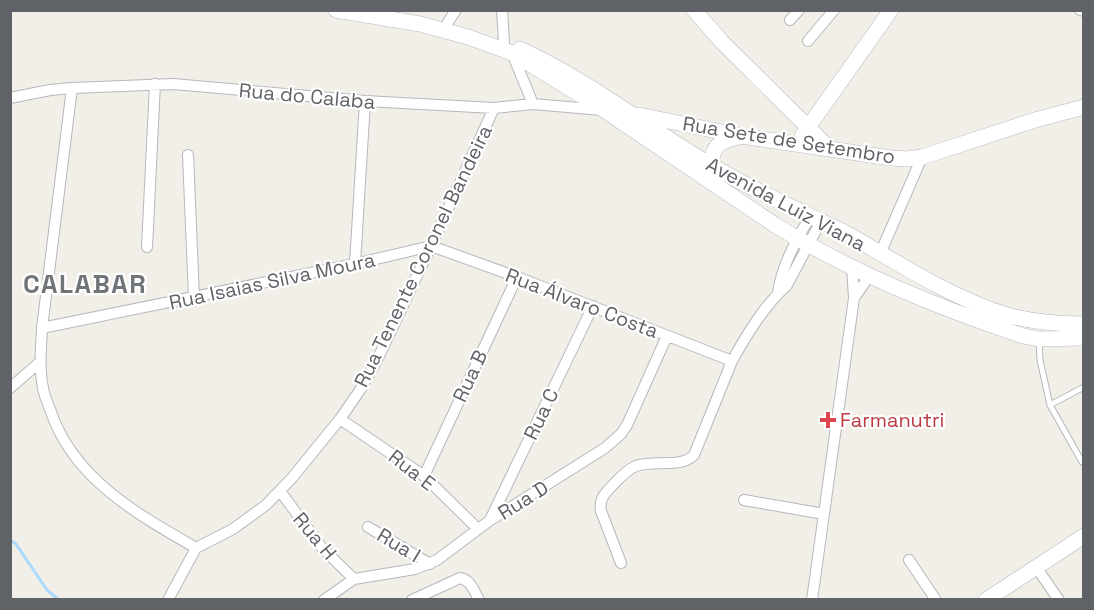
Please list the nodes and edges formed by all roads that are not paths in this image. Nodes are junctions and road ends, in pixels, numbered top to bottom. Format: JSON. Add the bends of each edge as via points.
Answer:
{"nodes":[{"id":1,"x":336,"y":10,"type":"edge"},
{"id":2,"x":397,"y":10,"type":"edge"},
{"id":3,"x":502,"y":10,"type":"edge"},
{"id":4,"x":694,"y":10,"type":"edge"},
{"id":5,"x":799,"y":10,"type":"edge"},
{"id":6,"x":834,"y":10,"type":"edge"},
{"id":7,"x":891,"y":10,"type":"edge"},
{"id":8,"x":452,"y":16,"type":"edge"},
{"id":9,"x":789,"y":20,"type":"dead end"},
{"id":10,"x":808,"y":41,"type":"dead end"},
{"id":11,"x":508,"y":47,"type":"junction"},
{"id":12,"x":155,"y":84,"type":"junction"},
{"id":13,"x":72,"y":88,"type":"junction"},
{"id":14,"x":10,"y":98,"type":"edge"},
{"id":15,"x":364,"y":101,"type":"junction"},
{"id":16,"x":533,"y":104,"type":"junction"},
{"id":17,"x":1083,"y":107,"type":"edge"},
{"id":18,"x":494,"y":108,"type":"junction"},
{"id":19,"x":604,"y":110,"type":"junction"},
{"id":20,"x":632,"y":114,"type":"junction"},
{"id":21,"x":808,"y":128,"type":"junction"},
{"id":22,"x":741,"y":136,"type":"junction"},
{"id":23,"x":797,"y":144,"type":"junction"},
{"id":24,"x":829,"y":148,"type":"junction"},
{"id":25,"x":188,"y":155,"type":"dead end"},
{"id":26,"x":922,"y":157,"type":"junction"},
{"id":27,"x":711,"y":165,"type":"junction"},
{"id":28,"x":816,"y":218,"type":"junction"},
{"id":29,"x":802,"y":242,"type":"junction"},
{"id":30,"x":432,"y":246,"type":"junction"},
{"id":31,"x":147,"y":247,"type":"dead end"},
{"id":32,"x":880,"y":254,"type":"junction"},
{"id":33,"x":355,"y":264,"type":"junction"},
{"id":34,"x":852,"y":267,"type":"junction"},
{"id":35,"x":870,"y":275,"type":"junction"},
{"id":36,"x":517,"y":277,"type":"junction"},
{"id":37,"x":194,"y":298,"type":"junction"},
{"id":38,"x":854,"y":298,"type":"junction"},
{"id":39,"x":592,"y":306,"type":"junction"},
{"id":40,"x":1041,"y":322,"type":"junction"},
{"id":41,"x":1083,"y":324,"type":"edge"},
{"id":42,"x":42,"y":328,"type":"junction"},
{"id":43,"x":667,"y":336,"type":"junction"},
{"id":44,"x":1083,"y":338,"type":"edge"},
{"id":45,"x":1039,"y":339,"type":"junction"},
{"id":46,"x":732,"y":361,"type":"junction"},
{"id":47,"x":40,"y":362,"type":"junction"},
{"id":48,"x":1083,"y":387,"type":"edge"},
{"id":49,"x":10,"y":388,"type":"edge"},
{"id":50,"x":1050,"y":405,"type":"junction"},
{"id":51,"x":340,"y":419,"type":"junction"},
{"id":52,"x":1083,"y":462,"type":"edge"},
{"id":53,"x":424,"y":476,"type":"junction"},
{"id":54,"x":280,"y":491,"type":"junction"},
{"id":55,"x":744,"y":500,"type":"dead end"},
{"id":56,"x":824,"y":514,"type":"junction"},
{"id":57,"x":489,"y":521,"type":"junction"},
{"id":58,"x":368,"y":527,"type":"dead end"},
{"id":59,"x":478,"y":529,"type":"junction"},
{"id":60,"x":1083,"y":536,"type":"edge"},
{"id":61,"x":196,"y":548,"type":"junction"},
{"id":62,"x":909,"y":560,"type":"dead end"},
{"id":63,"x":621,"y":562,"type":"dead end"},
{"id":64,"x":429,"y":564,"type":"junction"},
{"id":65,"x":1036,"y":567,"type":"junction"},
{"id":66,"x":354,"y":579,"type":"junction"},
{"id":67,"x":168,"y":600,"type":"edge"},
{"id":68,"x":324,"y":600,"type":"edge"},
{"id":69,"x":412,"y":600,"type":"edge"},
{"id":70,"x":479,"y":600,"type":"edge"},
{"id":71,"x":812,"y":600,"type":"edge"},
{"id":72,"x":936,"y":600,"type":"edge"},
{"id":73,"x":986,"y":600,"type":"edge"},
{"id":74,"x":1059,"y":600,"type":"edge"}],
"edges":[{"from":1,"to":11,"type":"main road","via":[[420,24]]},
{"from":2,"to":8,"type":"main road"},
{"from":3,"to":11,"type":"street"},
{"from":4,"to":21,"type":"main road"},
{"from":5,"to":9,"type":"street"},
{"from":6,"to":10,"type":"street"},
{"from":7,"to":21,"type":"main road"},
{"from":8,"to":11,"type":"main road"},
{"from":11,"to":16,"type":"street"},
{"from":11,"to":19,"type":"main road","name":"Avenida Luiz Viana"},
{"from":11,"to":20,"type":"main road","name":"Avenida Luiz Viana","via":[[543,59]]},
{"from":12,"to":13,"type":"street","name":"Rua do Calaba"},
{"from":12,"to":15,"type":"street","name":"Rua do Calaba"},
{"from":12,"to":31,"type":"street"},
{"from":13,"to":14,"type":"street","name":"Rua do Calaba"},
{"from":13,"to":42,"type":"street"},
{"from":15,"to":18,"type":"street","name":"Rua do Calaba"},
{"from":15,"to":33,"type":"street"},
{"from":16,"to":18,"type":"street","name":"Rua do Calaba"},
{"from":16,"to":19,"type":"street","name":"Rua do Calaba"},
{"from":17,"to":26,"type":"main road","name":"Rua Sete de Setembro"},
{"from":18,"to":30,"type":"street","name":"Rua Tenente Coronel Bandeira"},
{"from":19,"to":29,"type":"main road","name":"Avenida Luiz Viana"},
{"from":20,"to":22,"type":"main road","name":"Rua Sete de Setembro"},
{"from":20,"to":27,"type":"main road","name":"Avenida Luiz Viana"},
{"from":21,"to":23,"type":"main road"},
{"from":21,"to":24,"type":"main road"},
{"from":22,"to":23,"type":"main road","name":"Rua Sete de Setembro"},
{"from":22,"to":27,"type":"main road","via":[[716,147]]},
{"from":23,"to":24,"type":"main road","name":"Rua Sete de Setembro"},
{"from":24,"to":26,"type":"main road","name":"Rua Sete de Setembro","via":[[891,158]]},
{"from":25,"to":37,"type":"street"},
{"from":26,"to":32,"type":"street"},
{"from":27,"to":28,"type":"main road","name":"Avenida Luiz Viana"},
{"from":28,"to":29,"type":"street"},
{"from":28,"to":32,"type":"main road","name":"Avenida Luiz Viana"},
{"from":29,"to":34,"type":"main road","name":"Avenida Luiz Viana"},
{"from":29,"to":46,"type":"street","via":[[781,278],[778,293]]},
{"from":30,"to":33,"type":"street","name":"Rua Isaias Silva Moura"},
{"from":30,"to":36,"type":"street","name":"Rua Álvaro Costa"},
{"from":30,"to":51,"type":"street","name":"Rua Tenente Coronel Bandeira","via":[[379,356]]},
{"from":32,"to":40,"type":"main road","name":"Avenida Luiz Viana","via":[[959,296],[1006,315]]},
{"from":33,"to":37,"type":"street","name":"Rua Isaias Silva Moura"},
{"from":34,"to":35,"type":"main road","name":"Avenida Luiz Viana"},
{"from":34,"to":38,"type":"street"},
{"from":35,"to":38,"type":"street"},
{"from":35,"to":45,"type":"main road","name":"Avenida Luiz Viana","via":[[933,304]]},
{"from":36,"to":39,"type":"street","name":"Rua Álvaro Costa"},
{"from":36,"to":53,"type":"street","name":"Rua B"},
{"from":37,"to":42,"type":"street","name":"Rua Isaias Silva Moura"},
{"from":38,"to":56,"type":"street"},
{"from":39,"to":43,"type":"street","name":"Rua Álvaro Costa"},
{"from":39,"to":57,"type":"street","name":"Rua C"},
{"from":40,"to":41,"type":"main road","name":"Avenida Luiz Viana"},
{"from":40,"to":45,"type":"main road"},
{"from":42,"to":47,"type":"street"},
{"from":43,"to":46,"type":"street","name":"Rua Álvaro Costa"},
{"from":43,"to":57,"type":"street","name":"Rua D","via":[[621,434]]},
{"from":44,"to":45,"type":"main road","name":"Avenida Luiz Viana"},
{"from":45,"to":50,"type":"lane"},
{"from":46,"to":63,"type":"street","via":[[694,455],[689,460],[636,466],[605,493],[601,512]]},
{"from":47,"to":49,"type":"street"},
{"from":47,"to":61,"type":"street","via":[[52,416],[76,460],[134,511]]},
{"from":48,"to":50,"type":"lane"},
{"from":50,"to":52,"type":"lane"},
{"from":51,"to":53,"type":"street","name":"Rua E"},
{"from":51,"to":54,"type":"street","name":"Rua Tenente Coronel Bandeira"},
{"from":53,"to":59,"type":"street","name":"Rua E"},
{"from":54,"to":61,"type":"street","name":"Rua Tenente Coronel Bandeira","via":[[233,529]]},
{"from":54,"to":66,"type":"street","name":"Rua H","via":[[322,548]]},
{"from":55,"to":56,"type":"street"},
{"from":56,"to":71,"type":"street"},
{"from":57,"to":59,"type":"street","name":"Rua D"},
{"from":58,"to":64,"type":"street","name":"Rua I"},
{"from":59,"to":64,"type":"street","name":"Rua D"},
{"from":60,"to":65,"type":"main road"},
{"from":61,"to":67,"type":"street"},
{"from":62,"to":72,"type":"street"},
{"from":64,"to":66,"type":"street","name":"Rua D"},
{"from":65,"to":73,"type":"main road"},
{"from":65,"to":74,"type":"street"},
{"from":66,"to":68,"type":"street","name":"Rua D"},
{"from":69,"to":70,"type":"street","via":[[460,578],[470,583]]}]}
